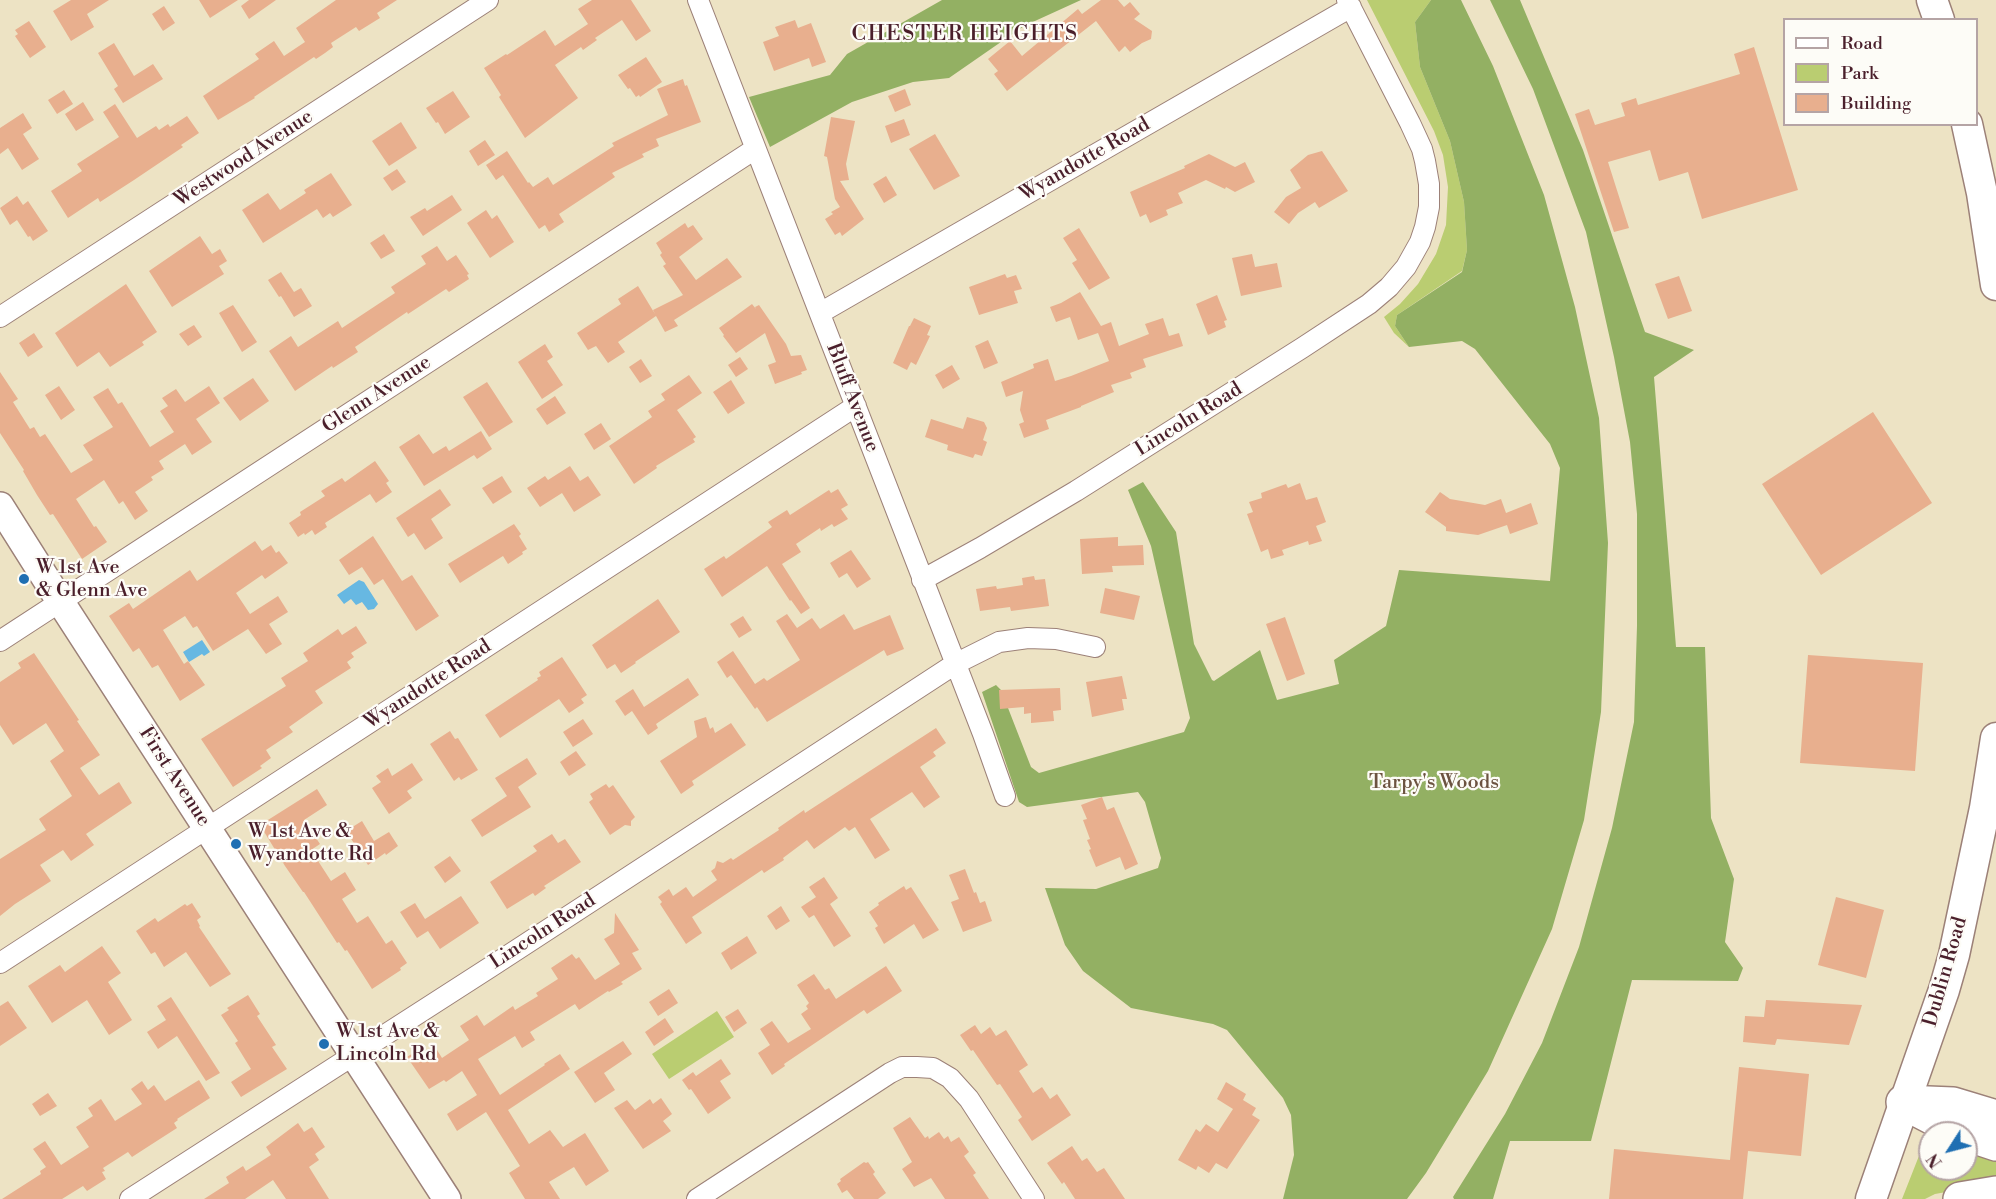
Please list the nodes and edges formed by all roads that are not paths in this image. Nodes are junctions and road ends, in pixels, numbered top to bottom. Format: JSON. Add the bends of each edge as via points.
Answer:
{"nodes":[{"id":1,"x":488,"y":0,"type":"edge"},
{"id":2,"x":698,"y":0,"type":"edge"},
{"id":3,"x":1932,"y":0,"type":"edge"},
{"id":4,"x":1349,"y":4,"type":"edge"},
{"id":5,"x":1938,"y":18,"type":"edge"},
{"id":6,"x":1967,"y":126,"type":"edge"},
{"id":7,"x":755,"y":149,"type":"junction"},
{"id":8,"x":1996,"y":285,"type":"edge"},
{"id":9,"x":820,"y":314,"type":"junction"},
{"id":10,"x":0,"y":317,"type":"edge"},
{"id":11,"x":856,"y":406,"type":"junction"},
{"id":12,"x":0,"y":506,"type":"edge"},
{"id":13,"x":922,"y":580,"type":"junction"},
{"id":14,"x":60,"y":601,"type":"junction"},
{"id":15,"x":0,"y":640,"type":"edge"},
{"id":16,"x":1095,"y":647,"type":"dead end"},
{"id":17,"x":955,"y":664,"type":"junction"},
{"id":18,"x":1996,"y":738,"type":"edge"},
{"id":19,"x":1005,"y":796,"type":"dead end"},
{"id":20,"x":207,"y":828,"type":"junction"},
{"id":21,"x":0,"y":963,"type":"edge"},
{"id":22,"x":354,"y":1054,"type":"junction"},
{"id":23,"x":1904,"y":1102,"type":"junction"},
{"id":24,"x":1996,"y":1117,"type":"edge"},
{"id":25,"x":1940,"y":1121,"type":"edge"},
{"id":26,"x":1978,"y":1138,"type":"edge"},
{"id":27,"x":1996,"y":1144,"type":"edge"},
{"id":28,"x":1996,"y":1193,"type":"edge"},
{"id":29,"x":130,"y":1199,"type":"edge"},
{"id":30,"x":447,"y":1199,"type":"edge"},
{"id":31,"x":697,"y":1199,"type":"edge"},
{"id":32,"x":1034,"y":1199,"type":"edge"},
{"id":33,"x":1871,"y":1199,"type":"edge"},
{"id":34,"x":1960,"y":1199,"type":"edge"}],
"edges":[{"from":1,"to":10,"type":"street","name":"Westwood Avenue"},
{"from":2,"to":7,"type":"street","name":"Bluff Avenue"},
{"from":3,"to":5,"type":"main road"},
{"from":4,"to":9,"type":"street","name":"Wyandotte Road"},
{"from":4,"to":13,"type":"street","name":"Lincoln Road","via":[[1422,149],[1429,207],[1425,227],[1406,267],[1369,304],[1076,490]]},
{"from":6,"to":8,"type":"main road"},
{"from":7,"to":9,"type":"street","name":"Bluff Avenue"},
{"from":7,"to":14,"type":"street","name":"Glenn Avenue"},
{"from":9,"to":11,"type":"street","name":"Bluff Avenue"},
{"from":11,"to":13,"type":"street","name":"Bluff Avenue"},
{"from":11,"to":20,"type":"street","name":"Wyandotte Road"},
{"from":12,"to":14,"type":"street","name":"First Avenue"},
{"from":13,"to":17,"type":"street","name":"Bluff Avenue"},
{"from":14,"to":15,"type":"street","name":"Glenn Avenue"},
{"from":14,"to":20,"type":"street","name":"First Avenue"},
{"from":16,"to":17,"type":"street","name":"Lincoln Road","via":[[1028,638],[999,642]]},
{"from":17,"to":19,"type":"street","name":"Bluff Avenue"},
{"from":17,"to":22,"type":"street","name":"Lincoln Road"},
{"from":18,"to":23,"type":"main road","name":"Dublin Road","via":[[1954,956]]},
{"from":20,"to":21,"type":"street","name":"Wyandotte Road"},
{"from":20,"to":22,"type":"street","name":"First Avenue"},
{"from":22,"to":29,"type":"street","name":"Lincoln Road"},
{"from":22,"to":30,"type":"street","name":"First Avenue"},
{"from":23,"to":24,"type":"highway","via":[[1953,1104]]},
{"from":23,"to":25,"type":"highway"},
{"from":23,"to":33,"type":"main road","name":"Dublin Road"},
{"from":26,"to":27,"type":"highway"},
{"from":28,"to":34,"type":"highway"},
{"from":31,"to":32,"type":"street","via":[[890,1073],[917,1066],[933,1068],[950,1078],[969,1099]]}]}
